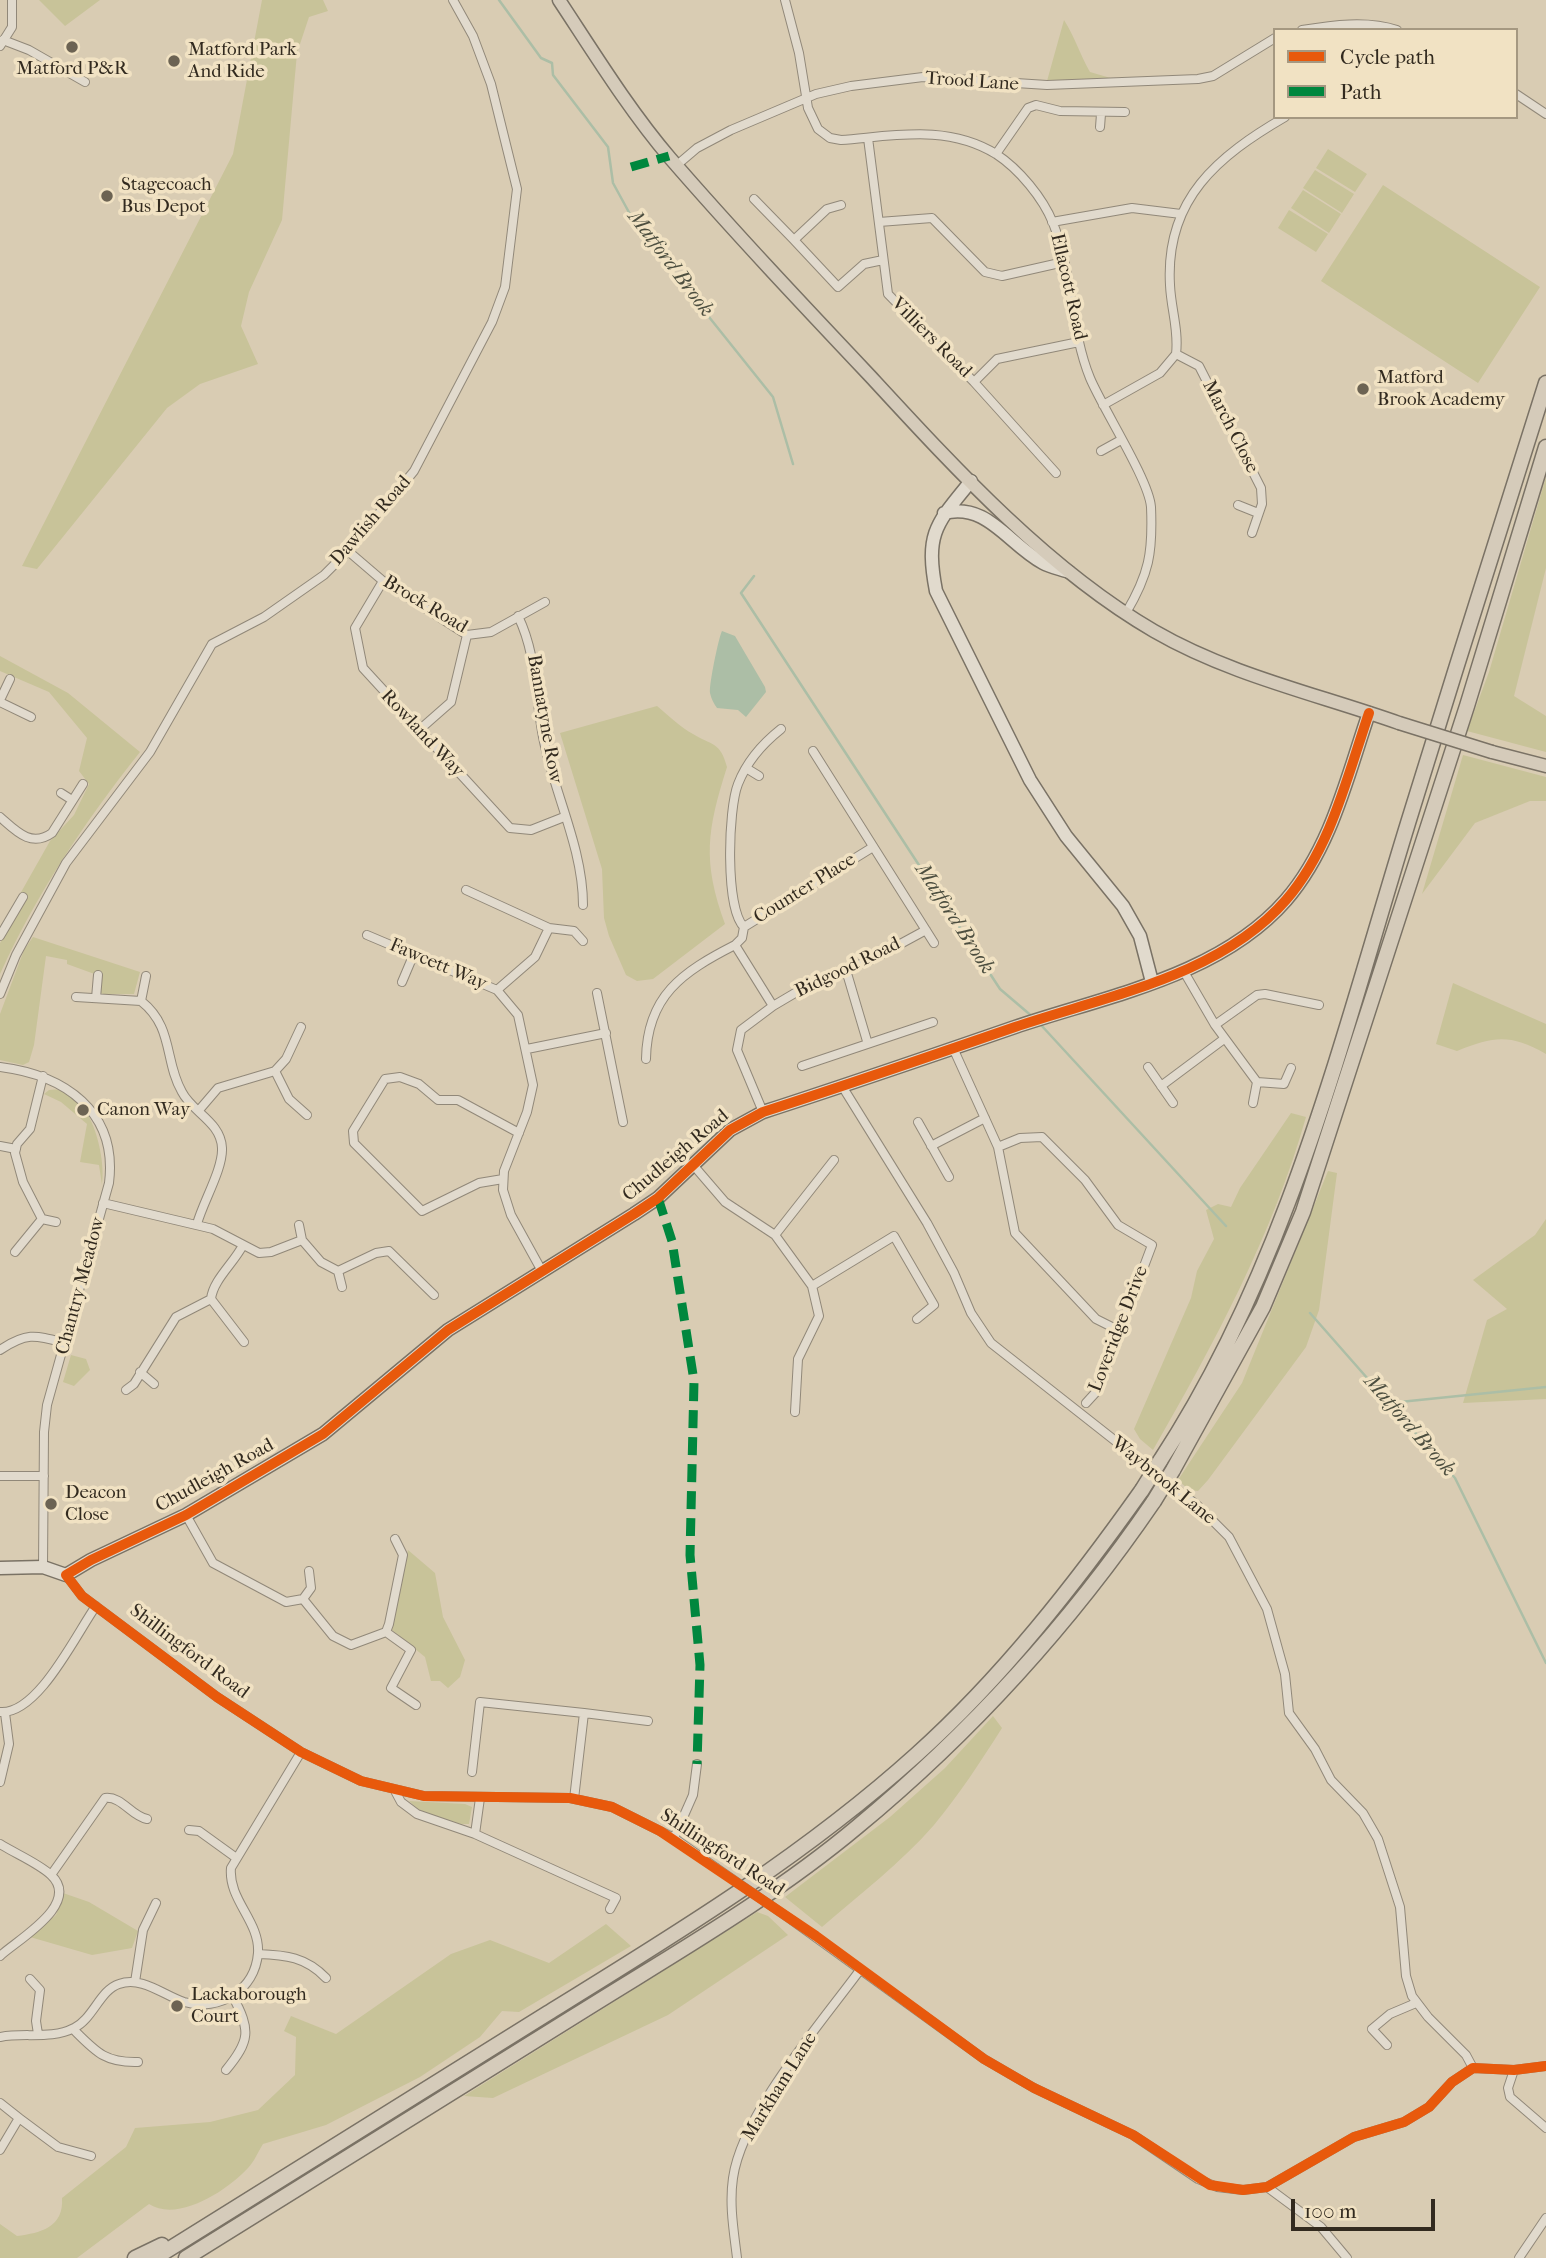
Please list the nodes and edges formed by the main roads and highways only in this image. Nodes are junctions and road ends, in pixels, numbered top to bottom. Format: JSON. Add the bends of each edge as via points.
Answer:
{"nodes":[{"id":1,"x":559,"y":0,"type":"edge"},
{"id":2,"x":1546,"y":383,"type":"edge"},
{"id":3,"x":1546,"y":447,"type":"edge"},
{"id":4,"x":1546,"y":766,"type":"edge"},
{"id":5,"x":205,"y":2227,"type":"junction"},
{"id":6,"x":135,"y":2258,"type":"edge"},
{"id":7,"x":155,"y":2258,"type":"edge"},
{"id":8,"x":186,"y":2258,"type":"edge"}],
"edges":[{"from":1,"to":4,"type":"main road","bridge":true,"via":[[677,165],[768,270],[971,481],[1073,573],[1126,613],[1205,657],[1399,723]]},
{"from":2,"to":5,"type":"highway","bridge":true,"via":[[1296,1184],[1219,1359],[1142,1490],[1103,1545],[975,1697],[835,1824],[663,1942]]},
{"from":3,"to":8,"type":"highway","bridge":true,"via":[[1303,1212],[1263,1307],[1174,1470],[1082,1601],[1035,1658],[945,1750],[854,1830],[699,1939]]},
{"from":5,"to":6,"type":"highway"},
{"from":5,"to":7,"type":"highway"}]}
